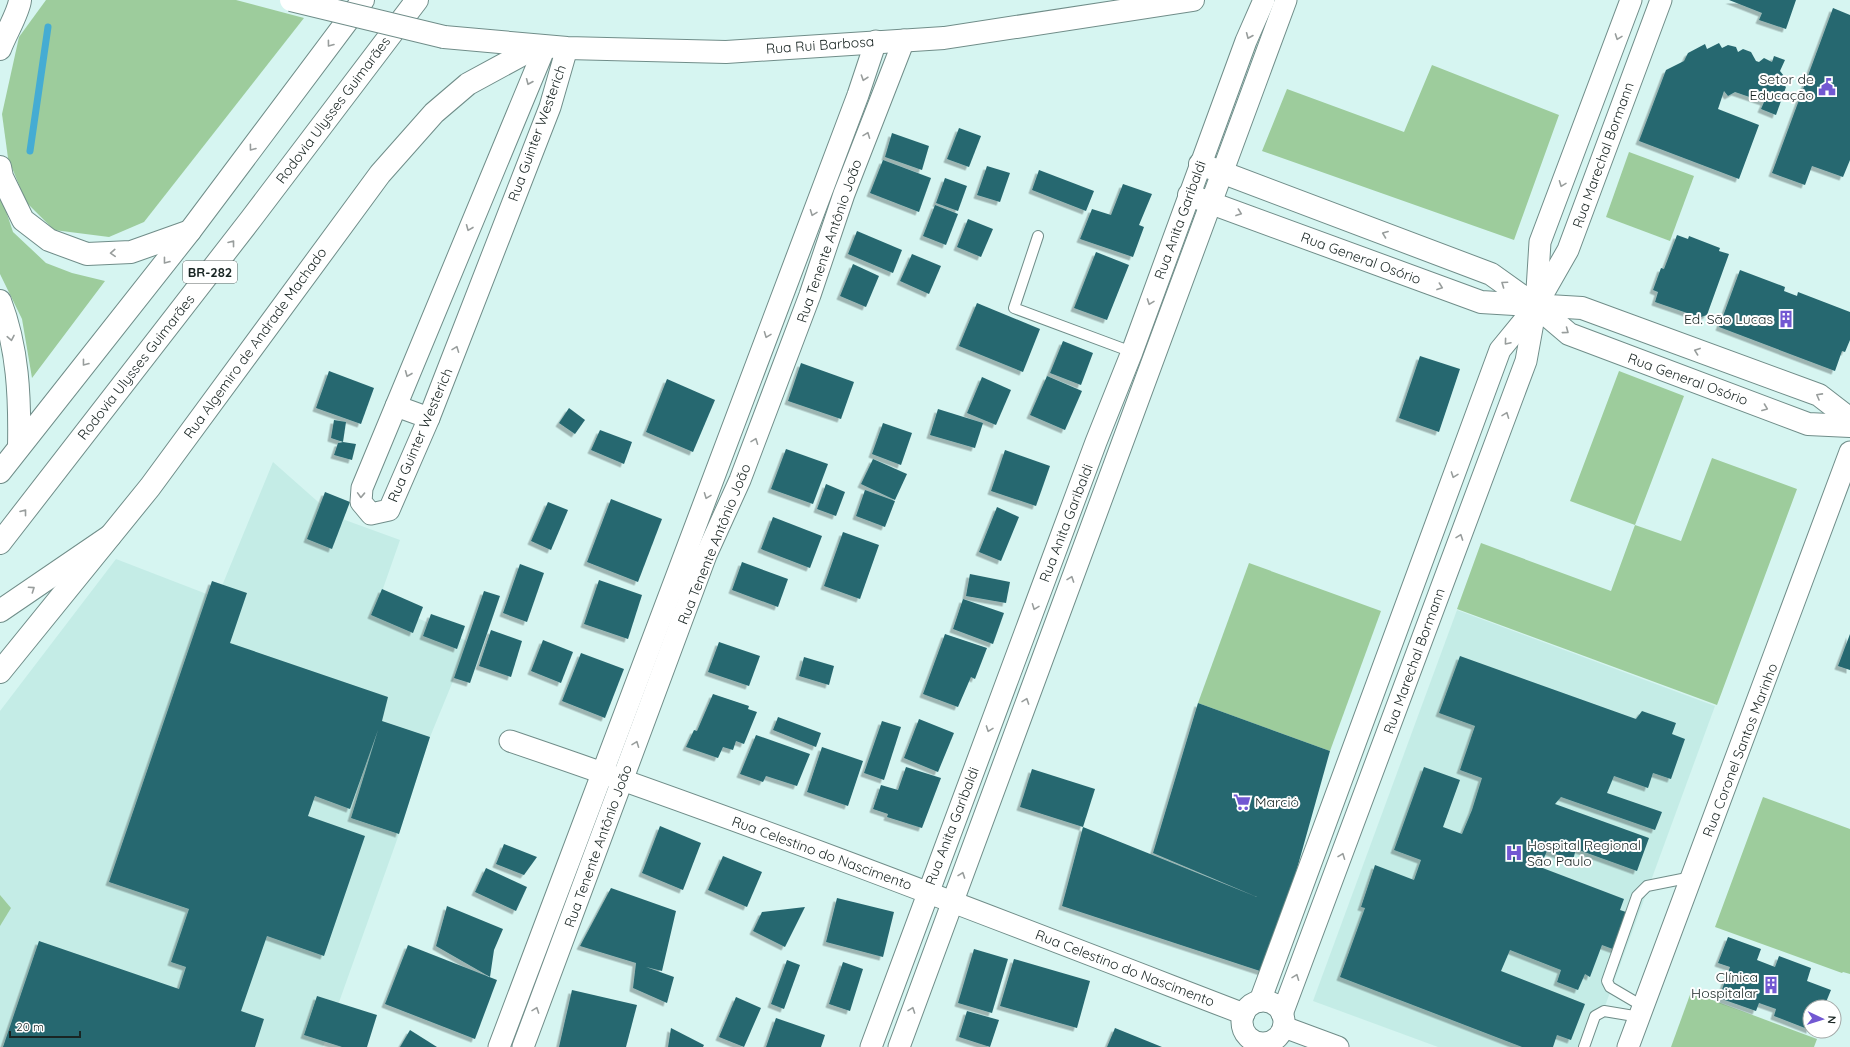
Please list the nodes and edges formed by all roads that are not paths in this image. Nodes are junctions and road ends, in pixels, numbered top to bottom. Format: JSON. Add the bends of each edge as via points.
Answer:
{"nodes":[{"id":1,"x":291,"y":0,"type":"edge"},
{"id":2,"x":363,"y":0,"type":"edge"},
{"id":3,"x":417,"y":0,"type":"edge"},
{"id":4,"x":1193,"y":0,"type":"edge"},
{"id":5,"x":1264,"y":0,"type":"edge"},
{"id":6,"x":1286,"y":0,"type":"edge"},
{"id":7,"x":1631,"y":0,"type":"edge"},
{"id":8,"x":22,"y":2,"type":"edge"},
{"id":9,"x":1655,"y":2,"type":"edge"},
{"id":10,"x":904,"y":40,"type":"junction"},
{"id":11,"x":876,"y":41,"type":"junction"},
{"id":12,"x":541,"y":46,"type":"junction"},
{"id":13,"x":567,"y":48,"type":"junction"},
{"id":14,"x":0,"y":49,"type":"edge"},
{"id":15,"x":1601,"y":82,"type":"junction"},
{"id":16,"x":1627,"y":91,"type":"junction"},
{"id":17,"x":1570,"y":162,"type":"junction"},
{"id":18,"x":1200,"y":164,"type":"junction"},
{"id":19,"x":0,"y":167,"type":"edge"},
{"id":20,"x":1221,"y":172,"type":"junction"},
{"id":21,"x":1597,"y":173,"type":"junction"},
{"id":22,"x":823,"y":186,"type":"junction"},
{"id":23,"x":844,"y":194,"type":"junction"},
{"id":24,"x":1189,"y":195,"type":"junction"},
{"id":25,"x":480,"y":201,"type":"junction"},
{"id":26,"x":1210,"y":203,"type":"junction"},
{"id":27,"x":1323,"y":211,"type":"junction"},
{"id":28,"x":509,"y":213,"type":"junction"},
{"id":29,"x":190,"y":231,"type":"junction"},
{"id":30,"x":1038,"y":236,"type":"dead end"},
{"id":31,"x":1313,"y":240,"type":"junction"},
{"id":32,"x":1415,"y":246,"type":"junction"},
{"id":33,"x":1405,"y":274,"type":"junction"},
{"id":34,"x":786,"y":286,"type":"junction"},
{"id":35,"x":810,"y":295,"type":"junction"},
{"id":36,"x":440,"y":298,"type":"junction"},
{"id":37,"x":0,"y":301,"type":"edge"},
{"id":38,"x":1536,"y":306,"type":"junction"},
{"id":39,"x":470,"y":312,"type":"junction"},
{"id":40,"x":1665,"y":339,"type":"junction"},
{"id":41,"x":1132,"y":352,"type":"junction"},
{"id":42,"x":1154,"y":359,"type":"junction"},
{"id":43,"x":1656,"y":367,"type":"junction"},
{"id":44,"x":1753,"y":372,"type":"junction"},
{"id":45,"x":748,"y":386,"type":"junction"},
{"id":46,"x":773,"y":394,"type":"junction"},
{"id":47,"x":1744,"y":399,"type":"junction"},
{"id":48,"x":396,"y":406,"type":"junction"},
{"id":49,"x":429,"y":418,"type":"junction"},
{"id":50,"x":1850,"y":419,"type":"edge"},
{"id":51,"x":1850,"y":426,"type":"edge"},
{"id":52,"x":1096,"y":442,"type":"junction"},
{"id":53,"x":1465,"y":444,"type":"junction"},
{"id":54,"x":20,"y":447,"type":"junction"},
{"id":55,"x":1119,"y":450,"type":"junction"},
{"id":56,"x":1850,"y":452,"type":"edge"},
{"id":57,"x":1491,"y":455,"type":"junction"},
{"id":58,"x":0,"y":472,"type":"edge"},
{"id":59,"x":716,"y":472,"type":"junction"},
{"id":60,"x":740,"y":480,"type":"junction"},
{"id":61,"x":110,"y":536,"type":"junction"},
{"id":62,"x":1059,"y":542,"type":"junction"},
{"id":63,"x":0,"y":543,"type":"edge"},
{"id":64,"x":1082,"y":550,"type":"junction"},
{"id":65,"x":697,"y":552,"type":"junction"},
{"id":66,"x":1424,"y":555,"type":"junction"},
{"id":67,"x":1450,"y":564,"type":"junction"},
{"id":68,"x":0,"y":611,"type":"edge"},
{"id":69,"x":1018,"y":651,"type":"junction"},
{"id":70,"x":1042,"y":659,"type":"junction"},
{"id":71,"x":0,"y":672,"type":"edge"},
{"id":72,"x":1363,"y":721,"type":"junction"},
{"id":73,"x":1388,"y":730,"type":"junction"},
{"id":74,"x":510,"y":741,"type":"dead end"},
{"id":75,"x":982,"y":749,"type":"junction"},
{"id":76,"x":1006,"y":757,"type":"junction"},
{"id":77,"x":603,"y":772,"type":"junction"},
{"id":78,"x":622,"y":779,"type":"junction"},
{"id":79,"x":1692,"y":877,"type":"junction"},
{"id":80,"x":1300,"y":891,"type":"junction"},
{"id":81,"x":928,"y":892,"type":"junction"},
{"id":82,"x":1325,"y":900,"type":"junction"},
{"id":83,"x":952,"y":901,"type":"junction"},
{"id":84,"x":543,"y":931,"type":"junction"},
{"id":85,"x":563,"y":938,"type":"junction"},
{"id":86,"x":1252,"y":1008,"type":"junction"},
{"id":87,"x":1642,"y":1012,"type":"junction"},
{"id":88,"x":1283,"y":1021,"type":"junction"},
{"id":89,"x":874,"y":1038,"type":"edge"},
{"id":90,"x":900,"y":1042,"type":"edge"},
{"id":91,"x":1256,"y":1045,"type":"edge"},
{"id":92,"x":502,"y":1046,"type":"edge"},
{"id":93,"x":523,"y":1047,"type":"edge"},
{"id":94,"x":1338,"y":1047,"type":"edge"},
{"id":95,"x":1584,"y":1047,"type":"edge"},
{"id":96,"x":1628,"y":1047,"type":"edge"}],
"edges":[{"from":1,"to":12,"type":"main road","name":"Rua Rui Barbosa","bridge":true,"via":[[444,37]]},
{"from":2,"to":29,"type":"main road","number":"BR-282","one_way":true},
{"from":63,"to":3,"type":"main road","name":"Rodovia Ulysses Guimarães","number":"BR-282","one_way":true},
{"from":4,"to":10,"type":"main road","name":"Rua Rui Barbosa","via":[[944,38]]},
{"from":5,"to":18,"type":"street","name":"Rua Anita Garibaldi","one_way":true},
{"from":6,"to":20,"type":"street","name":"Rua Anita Garibaldi"},
{"from":7,"to":15,"type":"street","name":"Rua Marechal Bormann","one_way":true},
{"from":8,"to":14,"type":"main road"},
{"from":9,"to":16,"type":"street","name":"Rua Marechal Bormann"},
{"from":10,"to":11,"type":"main road","name":"Rua Rui Barbosa"},
{"from":23,"to":10,"type":"street","name":"Rua Tenente Antônio João","one_way":true},
{"from":11,"to":13,"type":"main road","name":"Rua Rui Barbosa","via":[[726,52]]},
{"from":11,"to":22,"type":"street","name":"Rua Tenente Antônio João","one_way":true},
{"from":12,"to":13,"type":"main road","name":"Rua Rui Barbosa"},
{"from":12,"to":25,"type":"street","name":"Rua Guinter Westerich","one_way":true},
{"from":12,"to":61,"type":"main road","name":"Rua Algemiro de Andrade Machado","via":[[468,84],[434,113],[380,174],[150,487]]},
{"from":13,"to":28,"type":"street","name":"Rua Guinter Westerich","via":[[550,107]]},
{"from":15,"to":16,"type":"street"},
{"from":15,"to":17,"type":"street","name":"Rua Marechal Bormann"},
{"from":16,"to":21,"type":"street","name":"Rua Marechal Bormann"},
{"from":17,"to":21,"type":"street"},
{"from":17,"to":38,"type":"street","name":"Rua Marechal Bormann","one_way":true,"via":[[1540,242]]},
{"from":18,"to":20,"type":"main road","name":"Rua General Osório"},
{"from":18,"to":24,"type":"street","name":"Rua Anita Garibaldi"},
{"from":29,"to":19,"type":"main road","one_way":true,"via":[[131,252],[87,254],[50,240],[23,220],[2,177]]},
{"from":20,"to":26,"type":"street","name":"Rua Anita Garibaldi"},
{"from":20,"to":27,"type":"main road","name":"Rua General Osório"},
{"from":21,"to":38,"type":"street","name":"Rua Marechal Bormann","via":[[1568,250]]},
{"from":22,"to":23,"type":"street"},
{"from":22,"to":34,"type":"street","name":"Rua Tenente Antônio João","one_way":true},
{"from":23,"to":35,"type":"street","name":"Rua Tenente Antônio João"},
{"from":24,"to":26,"type":"main road","name":"Rua General Osório"},
{"from":24,"to":41,"type":"street","name":"Rua Anita Garibaldi","one_way":true},
{"from":25,"to":28,"type":"street"},
{"from":25,"to":36,"type":"street","name":"Rua Guinter Westerich","one_way":true},
{"from":26,"to":31,"type":"main road","name":"Rua General Osório","one_way":true},
{"from":26,"to":42,"type":"street","name":"Rua Anita Garibaldi"},
{"from":27,"to":31,"type":"main road"},
{"from":32,"to":27,"type":"main road","name":"Rua General Osório","one_way":true},
{"from":28,"to":39,"type":"street","name":"Rua Guinter Westerich"},
{"from":29,"to":54,"type":"main road","number":"BR-282","one_way":true},
{"from":30,"to":41,"type":"lane","via":[[1014,308]]},
{"from":31,"to":33,"type":"main road","name":"Rua General Osório"},
{"from":32,"to":33,"type":"main road"},
{"from":38,"to":32,"type":"main road","name":"Rua General Osório","one_way":true,"via":[[1491,274]]},
{"from":33,"to":38,"type":"main road","name":"Rua General Osório","one_way":true,"via":[[1481,302]]},
{"from":34,"to":35,"type":"street"},
{"from":34,"to":45,"type":"street","name":"Rua Tenente Antônio João","one_way":true},
{"from":35,"to":46,"type":"street","name":"Rua Tenente Antônio João"},
{"from":36,"to":39,"type":"street"},
{"from":36,"to":48,"type":"street","name":"Rua Guinter Westerich","one_way":true},
{"from":37,"to":54,"type":"main road","one_way":true,"via":[[9,332],[20,395]]},
{"from":38,"to":40,"type":"main road","name":"Rua General Osório","via":[[1582,308]]},
{"from":38,"to":43,"type":"main road","name":"Rua General Osório","one_way":true,"via":[[1568,334]]},
{"from":38,"to":53,"type":"street","name":"Rua Marechal Bormann","one_way":true,"via":[[1500,350]]},
{"from":57,"to":38,"type":"street","name":"Rua Marechal Bormann","one_way":true,"via":[[1526,361]]},
{"from":49,"to":39,"type":"street","name":"Rua Guinter Westerich","one_way":true},
{"from":40,"to":43,"type":"main road"},
{"from":44,"to":40,"type":"main road","name":"Rua General Osório","one_way":true},
{"from":41,"to":42,"type":"street"},
{"from":41,"to":52,"type":"street","name":"Rua Anita Garibaldi"},
{"from":42,"to":55,"type":"street","name":"Rua Anita Garibaldi"},
{"from":43,"to":47,"type":"main road","name":"Rua General Osório"},
{"from":44,"to":47,"type":"main road"},
{"from":50,"to":44,"type":"main road","name":"Rua General Osório","one_way":true,"via":[[1819,395]]},
{"from":45,"to":46,"type":"street"},
{"from":45,"to":59,"type":"street","name":"Rua Tenente Antônio João"},
{"from":60,"to":46,"type":"street","name":"Rua Tenente Antônio João","one_way":true},
{"from":47,"to":51,"type":"main road","name":"Rua General Osório","one_way":true,"via":[[1808,424]]},
{"from":48,"to":49,"type":"street"},
{"from":48,"to":49,"type":"street","name":"Rua Guinter Westerich","one_way":true,"via":[[362,488],[361,502],[371,514],[389,510]]},
{"from":52,"to":55,"type":"street"},
{"from":52,"to":62,"type":"street","name":"Rua Anita Garibaldi"},
{"from":53,"to":57,"type":"street"},
{"from":53,"to":66,"type":"street","name":"Rua Marechal Bormann","one_way":true},
{"from":54,"to":58,"type":"main road","number":"BR-282"},
{"from":55,"to":64,"type":"street","name":"Rua Anita Garibaldi"},
{"from":56,"to":79,"type":"street","name":"Rua Coronel Santos Marinho"},
{"from":67,"to":57,"type":"street","name":"Rua Marechal Bormann","one_way":true},
{"from":59,"to":60,"type":"street"},
{"from":59,"to":65,"type":"street","name":"Rua Tenente Antônio João","one_way":true},
{"from":60,"to":65,"type":"street","name":"Rua Tenente Antônio João"},
{"from":68,"to":61,"type":"main road","one_way":true},
{"from":61,"to":71,"type":"main road","name":"Rua Algemiro de Andrade Machado"},
{"from":62,"to":64,"type":"street"},
{"from":62,"to":69,"type":"street","name":"Rua Anita Garibaldi","one_way":true},
{"from":70,"to":64,"type":"street","name":"Rua Anita Garibaldi","one_way":true},
{"from":65,"to":77,"type":"street","name":"Rua Tenente Antônio João"},
{"from":78,"to":65,"type":"street","name":"Rua Tenente Antônio João","one_way":true},
{"from":66,"to":67,"type":"street"},
{"from":66,"to":72,"type":"street","name":"Rua Marechal Bormann"},
{"from":67,"to":73,"type":"street","name":"Rua Marechal Bormann"},
{"from":69,"to":70,"type":"street"},
{"from":69,"to":75,"type":"street","name":"Rua Anita Garibaldi","one_way":true},
{"from":76,"to":70,"type":"street","name":"Rua Anita Garibaldi","one_way":true},
{"from":72,"to":73,"type":"street"},
{"from":72,"to":80,"type":"street","name":"Rua Marechal Bormann"},
{"from":82,"to":73,"type":"street","name":"Rua Marechal Bormann","one_way":true},
{"from":74,"to":77,"type":"street","name":"Rua Celestino do Nascimento"},
{"from":75,"to":76,"type":"street"},
{"from":75,"to":81,"type":"street","name":"Rua Anita Garibaldi"},
{"from":83,"to":76,"type":"street","name":"Rua Anita Garibaldi","one_way":true},
{"from":77,"to":78,"type":"street","name":"Rua Celestino do Nascimento"},
{"from":77,"to":84,"type":"street","name":"Rua Tenente Antônio João"},
{"from":78,"to":81,"type":"street","name":"Rua Celestino do Nascimento"},
{"from":78,"to":85,"type":"street","name":"Rua Tenente Antônio João"},
{"from":79,"to":87,"type":"street","name":"Rua Coronel Santos Marinho"},
{"from":79,"to":87,"type":"lane","via":[[1647,886],[1636,896],[1607,981],[1610,987]]},
{"from":80,"to":82,"type":"street"},
{"from":80,"to":86,"type":"street","name":"Rua Marechal Bormann"},
{"from":81,"to":83,"type":"street","name":"Rua Celestino do Nascimento"},
{"from":81,"to":89,"type":"street","name":"Rua Anita Garibaldi"},
{"from":88,"to":82,"type":"street","name":"Rua Marechal Bormann","one_way":true},
{"from":83,"to":86,"type":"street","name":"Rua Celestino do Nascimento"},
{"from":90,"to":83,"type":"street","name":"Rua Anita Garibaldi","one_way":true},
{"from":84,"to":85,"type":"street"},
{"from":84,"to":92,"type":"street","name":"Rua Tenente Antônio João"},
{"from":93,"to":85,"type":"street","name":"Rua Tenente Antônio João","one_way":true},
{"from":86,"to":88,"type":"street","via":[[1273,1004]]},
{"from":86,"to":91,"type":"street","via":[[1243,1028]]},
{"from":87,"to":95,"type":"lane","via":[[1599,1012],[1595,1016]]},
{"from":87,"to":96,"type":"street","name":"Rua Coronel Santos Marinho"},
{"from":88,"to":91,"type":"street","via":[[1276,1039]]},
{"from":88,"to":94,"type":"street"},
{"from":89,"to":90,"type":"street"}]}
